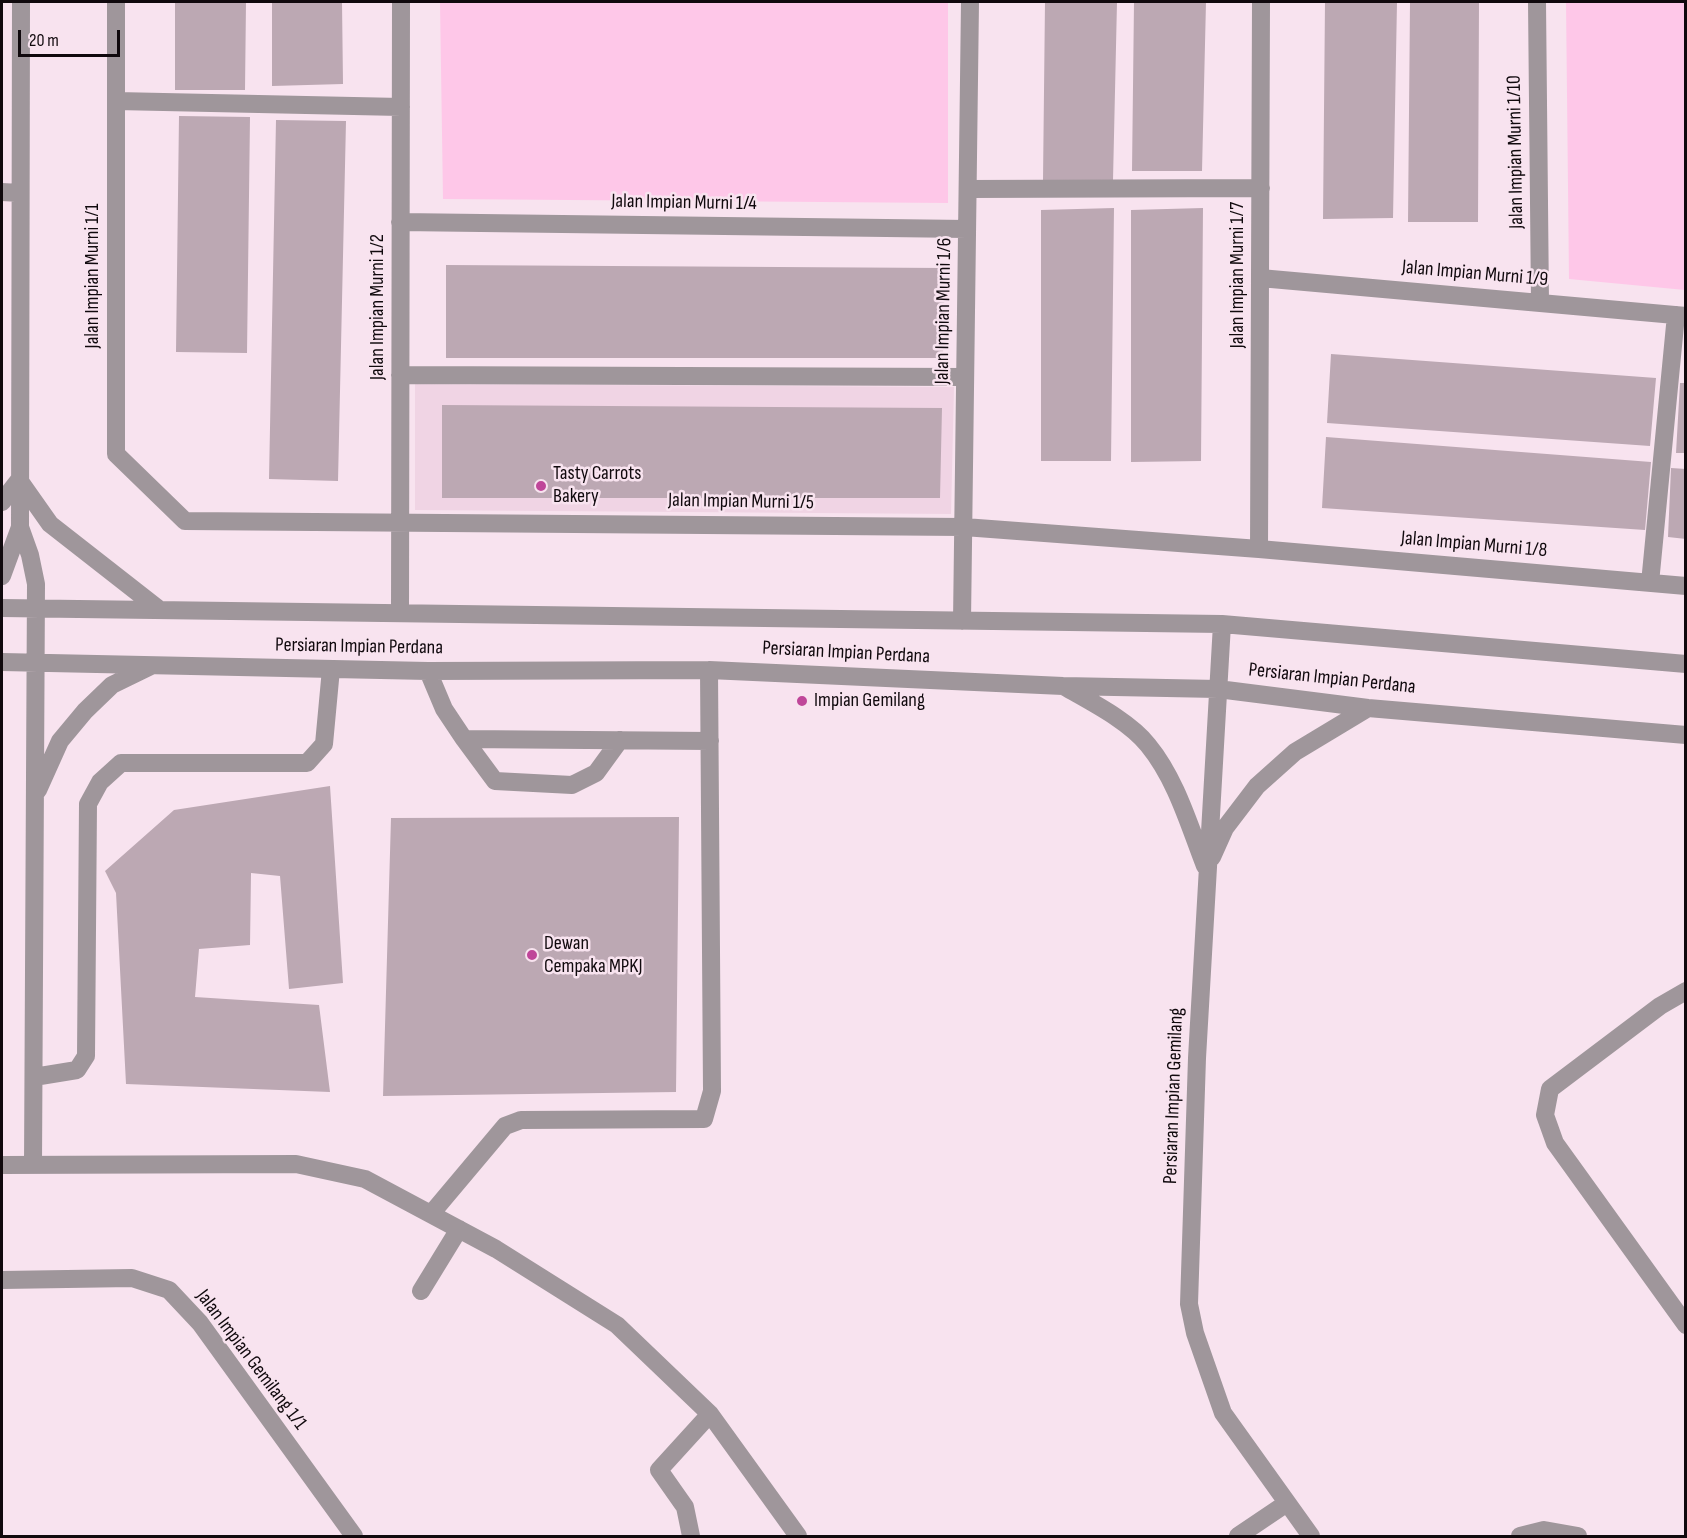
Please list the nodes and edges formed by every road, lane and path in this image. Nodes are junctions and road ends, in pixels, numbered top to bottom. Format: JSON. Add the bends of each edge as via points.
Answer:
{"nodes":[{"id":1,"x":21,"y":2,"type":"edge"},
{"id":2,"x":116,"y":2,"type":"edge"},
{"id":3,"x":400,"y":2,"type":"edge"},
{"id":4,"x":970,"y":2,"type":"edge"},
{"id":5,"x":1261,"y":2,"type":"edge"},
{"id":6,"x":1537,"y":2,"type":"edge"},
{"id":7,"x":116,"y":101,"type":"junction"},
{"id":8,"x":401,"y":107,"type":"junction"},
{"id":9,"x":1261,"y":188,"type":"junction"},
{"id":10,"x":968,"y":189,"type":"junction"},
{"id":11,"x":2,"y":192,"type":"edge"},
{"id":12,"x":20,"y":192,"type":"junction"},
{"id":13,"x":400,"y":222,"type":"junction"},
{"id":14,"x":967,"y":229,"type":"junction"},
{"id":15,"x":1260,"y":278,"type":"junction"},
{"id":16,"x":1540,"y":303,"type":"junction"},
{"id":17,"x":1681,"y":315,"type":"edge"},
{"id":18,"x":400,"y":375,"type":"junction"},
{"id":19,"x":965,"y":377,"type":"junction"},
{"id":20,"x":19,"y":480,"type":"junction"},
{"id":21,"x":2,"y":502,"type":"edge"},
{"id":22,"x":185,"y":521,"type":"joint"},
{"id":23,"x":400,"y":522,"type":"junction"},
{"id":24,"x":20,"y":527,"type":"junction"},
{"id":25,"x":964,"y":527,"type":"junction"},
{"id":26,"x":1259,"y":549,"type":"junction"},
{"id":27,"x":2,"y":576,"type":"edge"},
{"id":28,"x":1650,"y":583,"type":"junction"},
{"id":29,"x":1686,"y":586,"type":"edge"},
{"id":30,"x":2,"y":608,"type":"edge"},
{"id":31,"x":36,"y":608,"type":"junction"},
{"id":32,"x":160,"y":610,"type":"junction"},
{"id":33,"x":400,"y":613,"type":"junction"},
{"id":34,"x":962,"y":621,"type":"junction"},
{"id":35,"x":1222,"y":624,"type":"junction"},
{"id":36,"x":2,"y":662,"type":"edge"},
{"id":37,"x":36,"y":662,"type":"junction"},
{"id":38,"x":1686,"y":664,"type":"edge"},
{"id":39,"x":152,"y":665,"type":"junction"},
{"id":40,"x":331,"y":669,"type":"junction"},
{"id":41,"x":710,"y":670,"type":"junction"},
{"id":42,"x":428,"y":671,"type":"junction"},
{"id":43,"x":1063,"y":686,"type":"junction"},
{"id":44,"x":1218,"y":689,"type":"junction"},
{"id":45,"x":1368,"y":708,"type":"junction"},
{"id":46,"x":1686,"y":735,"type":"edge"},
{"id":47,"x":464,"y":739,"type":"junction"},
{"id":48,"x":620,"y":740,"type":"junction"},
{"id":49,"x":710,"y":741,"type":"junction"},
{"id":50,"x":35,"y":795,"type":"junction"},
{"id":51,"x":1207,"y":870,"type":"junction"},
{"id":52,"x":1686,"y":991,"type":"edge"},
{"id":53,"x":34,"y":1077,"type":"junction"},
{"id":54,"x":2,"y":1165,"type":"edge"},
{"id":55,"x":33,"y":1165,"type":"junction"},
{"id":56,"x":431,"y":1214,"type":"junction"},
{"id":57,"x":459,"y":1229,"type":"junction"},
{"id":58,"x":2,"y":1280,"type":"edge"},
{"id":59,"x":421,"y":1291,"type":"dead end"},
{"id":60,"x":1686,"y":1325,"type":"edge"},
{"id":61,"x":710,"y":1414,"type":"junction"},
{"id":62,"x":1287,"y":1503,"type":"junction"},
{"id":63,"x":354,"y":1536,"type":"edge"},
{"id":64,"x":692,"y":1536,"type":"edge"},
{"id":65,"x":798,"y":1536,"type":"edge"},
{"id":66,"x":1238,"y":1536,"type":"edge"},
{"id":67,"x":1311,"y":1536,"type":"edge"},
{"id":68,"x":1520,"y":1536,"type":"edge"},
{"id":69,"x":1578,"y":1536,"type":"edge"}],
"edges":[{"from":1,"to":12,"type":"street"},
{"from":2,"to":7,"type":"street","name":"Jalan Impian Murni 1/1"},
{"from":3,"to":8,"type":"street","name":"Jalan Impian Murni 1/2"},
{"from":4,"to":10,"type":"street","name":"Jalan Impian Murni 1/6"},
{"from":5,"to":9,"type":"street","name":"Jalan Impian Murni 1/7"},
{"from":6,"to":16,"type":"street","name":"Jalan Impian Murni 1/10"},
{"from":7,"to":8,"type":"street"},
{"from":7,"to":22,"type":"street","name":"Jalan Impian Murni 1/1","via":[[116,454]]},
{"from":8,"to":13,"type":"street","name":"Jalan Impian Murni 1/2"},
{"from":9,"to":10,"type":"street"},
{"from":9,"to":15,"type":"street","name":"Jalan Impian Murni 1/7"},
{"from":10,"to":14,"type":"street","name":"Jalan Impian Murni 1/6"},
{"from":11,"to":12,"type":"street"},
{"from":12,"to":20,"type":"street"},
{"from":13,"to":14,"type":"street","name":"Jalan Impian Murni 1/4"},
{"from":13,"to":18,"type":"street","name":"Jalan Impian Murni 1/2"},
{"from":14,"to":19,"type":"street","name":"Jalan Impian Murni 1/6"},
{"from":15,"to":16,"type":"street","name":"Jalan Impian Murni 1/9"},
{"from":15,"to":26,"type":"street","name":"Jalan Impian Murni 1/7"},
{"from":16,"to":17,"type":"street","name":"Jalan Impian Murni 1/9"},
{"from":17,"to":28,"type":"street"},
{"from":18,"to":19,"type":"street"},
{"from":18,"to":23,"type":"street","name":"Jalan Impian Murni 1/2"},
{"from":19,"to":25,"type":"street","name":"Jalan Impian Murni 1/6"},
{"from":20,"to":21,"type":"street"},
{"from":20,"to":24,"type":"street"},
{"from":20,"to":32,"type":"street","via":[[50,524]]},
{"from":22,"to":23,"type":"street","name":"Jalan Impian Murni 1/5"},
{"from":23,"to":25,"type":"street","name":"Jalan Impian Murni 1/5"},
{"from":23,"to":33,"type":"street","name":"Jalan Impian Murni 1/2"},
{"from":24,"to":27,"type":"street"},
{"from":24,"to":31,"type":"street","via":[[36,584]]},
{"from":25,"to":26,"type":"street","name":"Jalan Impian Murni 1/5"},
{"from":25,"to":34,"type":"street","name":"Jalan Impian Murni 1/6"},
{"from":26,"to":28,"type":"street","name":"Jalan Impian Murni 1/8"},
{"from":28,"to":29,"type":"street","name":"Jalan Impian Murni 1/8"},
{"from":30,"to":31,"type":"street","name":"Persiaran Impian Perdana"},
{"from":31,"to":32,"type":"street","name":"Persiaran Impian Perdana"},
{"from":31,"to":37,"type":"street"},
{"from":32,"to":33,"type":"street","name":"Persiaran Impian Perdana"},
{"from":33,"to":34,"type":"street","name":"Persiaran Impian Perdana"},
{"from":34,"to":35,"type":"street","name":"Persiaran Impian Perdana"},
{"from":35,"to":38,"type":"street","name":"Persiaran Impian Perdana"},
{"from":35,"to":44,"type":"street","name":"Persiaran Impian Gemilang"},
{"from":36,"to":37,"type":"street","name":"Persiaran Impian Perdana"},
{"from":37,"to":39,"type":"street","name":"Persiaran Impian Perdana"},
{"from":37,"to":50,"type":"street"},
{"from":39,"to":40,"type":"street","name":"Persiaran Impian Perdana"},
{"from":39,"to":50,"type":"street","via":[[112,686],[85,711],[60,741]]},
{"from":40,"to":42,"type":"street","name":"Persiaran Impian Perdana"},
{"from":40,"to":53,"type":"street","via":[[324,744],[307,763],[121,763],[100,782],[88,804],[86,1056],[77,1070]]},
{"from":41,"to":42,"type":"street","name":"Persiaran Impian Perdana"},
{"from":41,"to":43,"type":"street","name":"Persiaran Impian Perdana"},
{"from":41,"to":49,"type":"street"},
{"from":42,"to":47,"type":"street","via":[[444,709]]},
{"from":43,"to":44,"type":"street","name":"Persiaran Impian Perdana"},
{"from":43,"to":51,"type":"street","via":[[1114,716],[1147,743],[1169,776]]},
{"from":44,"to":45,"type":"street","name":"Persiaran Impian Perdana"},
{"from":44,"to":51,"type":"street","name":"Persiaran Impian Gemilang"},
{"from":45,"to":46,"type":"street","name":"Persiaran Impian Perdana"},
{"from":45,"to":51,"type":"street","via":[[1295,752],[1257,786],[1225,828]]},
{"from":47,"to":48,"type":"street"},
{"from":47,"to":48,"type":"street","via":[[495,781],[572,785],[596,773]]},
{"from":48,"to":49,"type":"street"},
{"from":49,"to":56,"type":"street","via":[[712,1090],[704,1119],[521,1120],[505,1126]]},
{"from":50,"to":53,"type":"street"},
{"from":51,"to":62,"type":"street","name":"Persiaran Impian Gemilang","via":[[1189,1304],[1195,1334],[1223,1413]]},
{"from":52,"to":60,"type":"street","via":[[1660,1006],[1550,1089],[1545,1115],[1555,1143]]},
{"from":53,"to":55,"type":"street"},
{"from":54,"to":55,"type":"street"},
{"from":55,"to":56,"type":"street","via":[[296,1164],[365,1179]]},
{"from":56,"to":57,"type":"street"},
{"from":57,"to":59,"type":"street"},
{"from":57,"to":61,"type":"street","via":[[617,1325]]},
{"from":58,"to":63,"type":"street","name":"Jalan Impian Gemilang 1/1","via":[[132,1278],[169,1290],[200,1323]]},
{"from":61,"to":64,"type":"street","via":[[659,1470],[685,1507]]},
{"from":61,"to":65,"type":"street"},
{"from":62,"to":66,"type":"street"},
{"from":62,"to":67,"type":"street","name":"Persiaran Impian Gemilang"},
{"from":68,"to":69,"type":"street","via":[[1544,1530]]}]}
